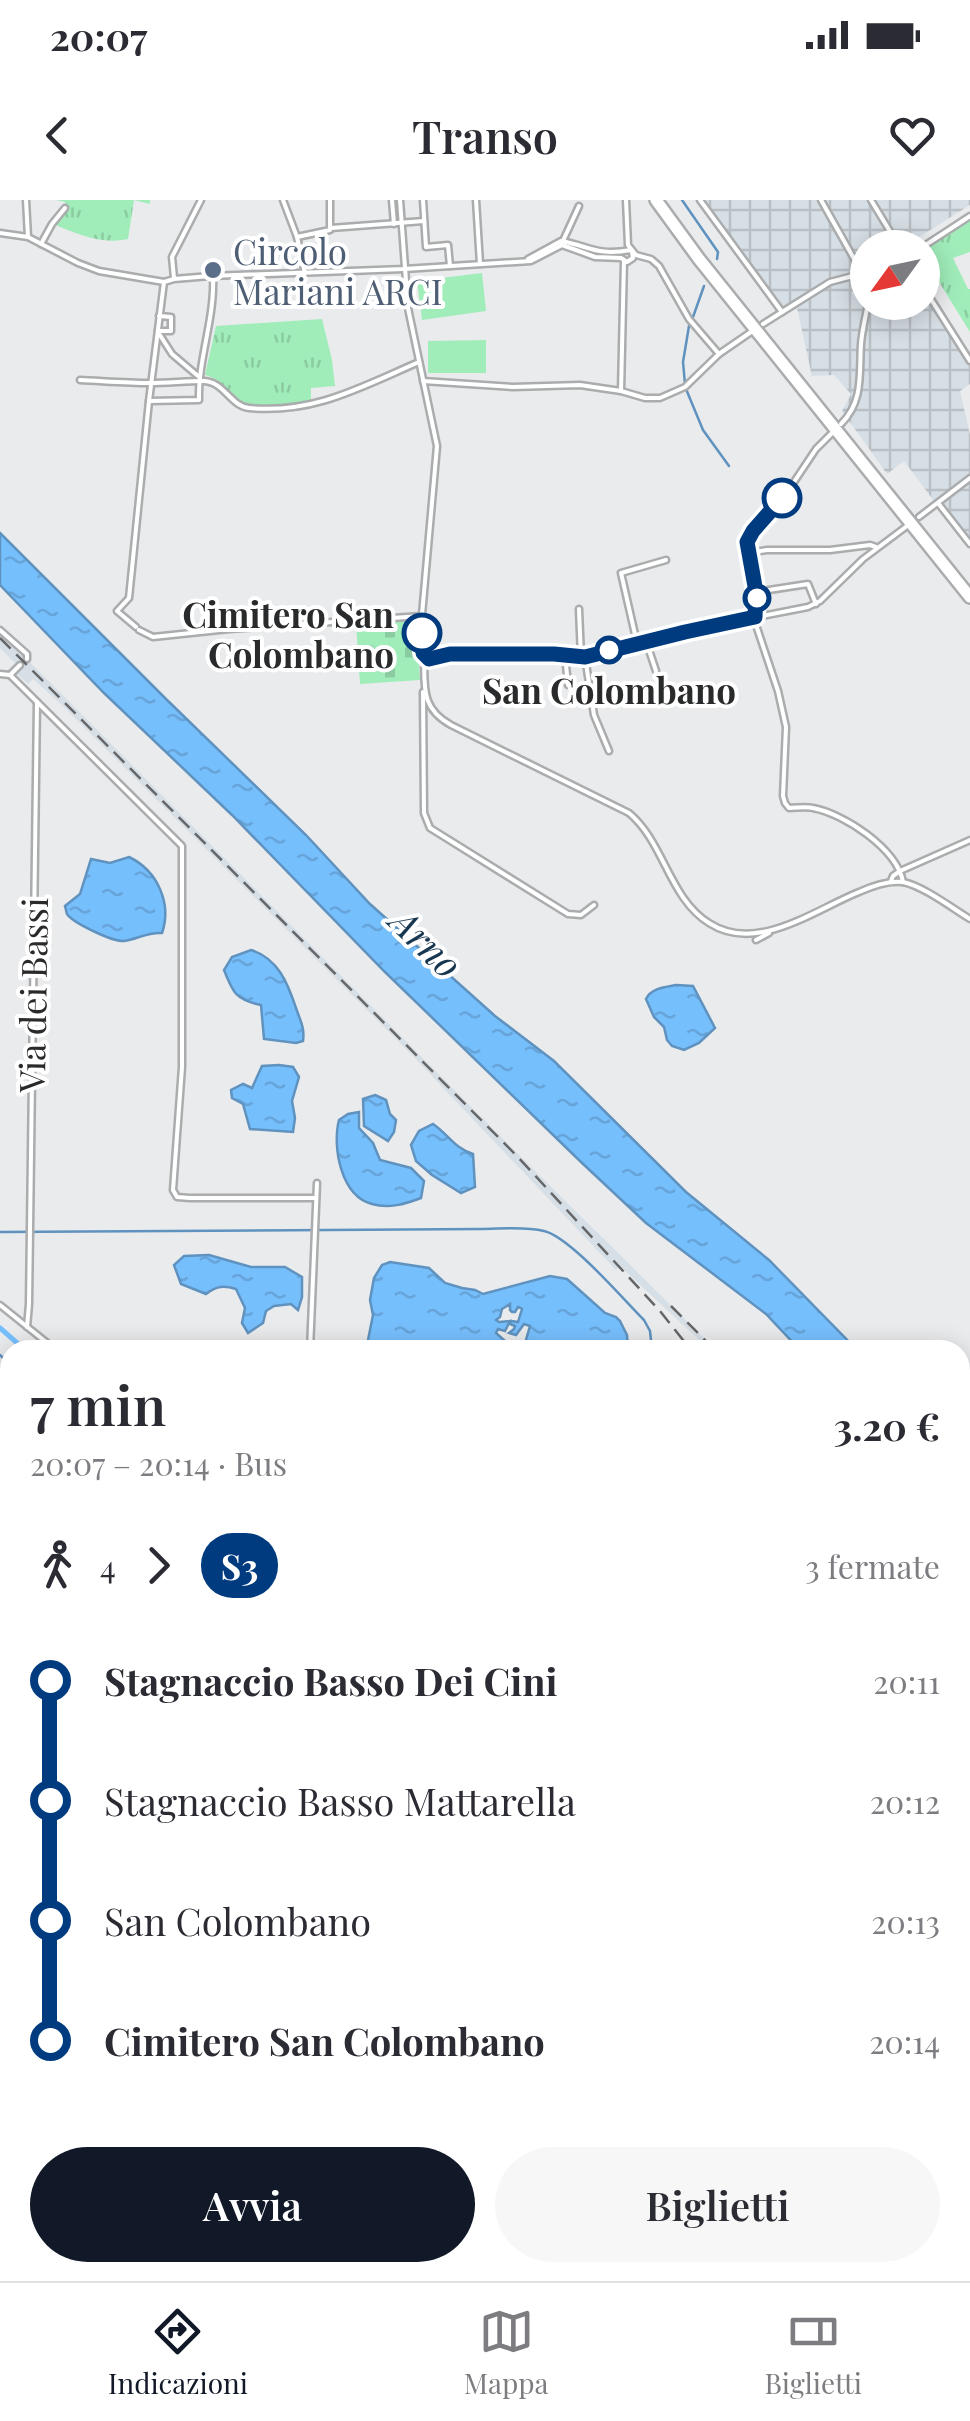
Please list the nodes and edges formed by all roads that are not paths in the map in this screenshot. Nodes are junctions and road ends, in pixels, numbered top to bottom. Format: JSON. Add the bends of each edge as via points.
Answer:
{"nodes":[{"id":1,"x":26,"y":200,"type":"edge"},
{"id":2,"x":201,"y":200,"type":"edge"},
{"id":3,"x":283,"y":200,"type":"edge"},
{"id":4,"x":330,"y":200,"type":"edge"},
{"id":5,"x":392,"y":200,"type":"edge"},
{"id":6,"x":400,"y":200,"type":"edge"},
{"id":7,"x":423,"y":200,"type":"edge"},
{"id":8,"x":476,"y":200,"type":"edge"},
{"id":9,"x":626,"y":200,"type":"edge"},
{"id":10,"x":659,"y":200,"type":"edge"},
{"id":11,"x":822,"y":200,"type":"edge"},
{"id":12,"x":870,"y":200,"type":"edge"},
{"id":13,"x":702,"y":203,"type":"edge"},
{"id":14,"x":579,"y":206,"type":"dead end"},
{"id":15,"x":66,"y":208,"type":"dead end"},
{"id":16,"x":970,"y":216,"type":"edge"},
{"id":17,"x":424,"y":221,"type":"junction"},
{"id":18,"x":402,"y":223,"type":"junction"},
{"id":19,"x":394,"y":224,"type":"junction"},
{"id":20,"x":331,"y":228,"type":"junction"},
{"id":21,"x":888,"y":230,"type":"edge"},
{"id":22,"x":0,"y":233,"type":"edge"},
{"id":23,"x":940,"y":236,"type":"edge"},
{"id":24,"x":28,"y":237,"type":"junction"},
{"id":25,"x":296,"y":237,"type":"junction"},
{"id":26,"x":40,"y":244,"type":"junction"},
{"id":27,"x":562,"y":244,"type":"junction"},
{"id":28,"x":850,"y":247,"type":"edge"},
{"id":29,"x":627,"y":256,"type":"junction"},
{"id":30,"x":480,"y":264,"type":"junction"},
{"id":31,"x":450,"y":266,"type":"junction"},
{"id":32,"x":404,"y":269,"type":"junction"},
{"id":33,"x":305,"y":272,"type":"junction"},
{"id":34,"x":213,"y":276,"type":"junction"},
{"id":35,"x":850,"y":276,"type":"edge"},
{"id":36,"x":174,"y":279,"type":"junction"},
{"id":37,"x":164,"y":282,"type":"junction"},
{"id":38,"x":782,"y":312,"type":"junction"},
{"id":39,"x":940,"y":314,"type":"edge"},
{"id":40,"x":159,"y":316,"type":"junction"},
{"id":41,"x":865,"y":320,"type":"edge"},
{"id":42,"x":763,"y":324,"type":"dead end"},
{"id":43,"x":158,"y":331,"type":"junction"},
{"id":44,"x":751,"y":332,"type":"dead end"},
{"id":45,"x":172,"y":354,"type":"junction"},
{"id":46,"x":718,"y":354,"type":"junction"},
{"id":47,"x":154,"y":356,"type":"junction"},
{"id":48,"x":970,"y":361,"type":"edge"},
{"id":49,"x":419,"y":362,"type":"junction"},
{"id":50,"x":80,"y":380,"type":"dead end"},
{"id":51,"x":200,"y":380,"type":"junction"},
{"id":52,"x":423,"y":381,"type":"junction"},
{"id":53,"x":151,"y":383,"type":"junction"},
{"id":54,"x":621,"y":391,"type":"junction"},
{"id":55,"x":149,"y":401,"type":"junction"},
{"id":56,"x":841,"y":424,"type":"dead end"},
{"id":57,"x":833,"y":432,"type":"dead end"},
{"id":58,"x":970,"y":478,"type":"edge"},
{"id":59,"x":938,"y":503,"type":"junction"},
{"id":60,"x":919,"y":517,"type":"dead end"},
{"id":61,"x":907,"y":526,"type":"dead end"},
{"id":62,"x":970,"y":544,"type":"edge"},
{"id":63,"x":877,"y":548,"type":"junction"},
{"id":64,"x":747,"y":554,"type":"junction"},
{"id":65,"x":666,"y":560,"type":"dead end"},
{"id":66,"x":970,"y":589,"type":"edge"},
{"id":67,"x":756,"y":592,"type":"junction"},
{"id":68,"x":970,"y":597,"type":"edge"},
{"id":69,"x":816,"y":604,"type":"junction"},
{"id":70,"x":579,"y":609,"type":"dead end"},
{"id":71,"x":422,"y":616,"type":"junction"},
{"id":72,"x":755,"y":617,"type":"junction"},
{"id":73,"x":0,"y":630,"type":"edge"},
{"id":74,"x":422,"y":634,"type":"junction"},
{"id":75,"x":646,"y":641,"type":"junction"},
{"id":76,"x":637,"y":643,"type":"junction"},
{"id":77,"x":433,"y":648,"type":"junction"},
{"id":78,"x":424,"y":653,"type":"junction"},
{"id":79,"x":450,"y":654,"type":"junction"},
{"id":80,"x":565,"y":655,"type":"junction"},
{"id":81,"x":583,"y":657,"type":"junction"},
{"id":82,"x":27,"y":658,"type":"dead end"},
{"id":83,"x":432,"y":658,"type":"junction"},
{"id":84,"x":425,"y":664,"type":"junction"},
{"id":85,"x":20,"y":666,"type":"dead end"},
{"id":86,"x":656,"y":671,"type":"dead end"},
{"id":87,"x":0,"y":674,"type":"edge"},
{"id":88,"x":10,"y":675,"type":"junction"},
{"id":89,"x":568,"y":685,"type":"dead end"},
{"id":90,"x":37,"y":701,"type":"junction"},
{"id":91,"x":427,"y":704,"type":"junction"},
{"id":92,"x":609,"y":752,"type":"dead end"},
{"id":93,"x":970,"y":840,"type":"edge"},
{"id":94,"x":898,"y":872,"type":"junction"},
{"id":95,"x":891,"y":882,"type":"junction"},
{"id":96,"x":903,"y":882,"type":"junction"},
{"id":97,"x":868,"y":888,"type":"junction"},
{"id":98,"x":594,"y":905,"type":"dead end"},
{"id":99,"x":970,"y":919,"type":"edge"},
{"id":100,"x":771,"y":931,"type":"junction"},
{"id":101,"x":756,"y":940,"type":"dead end"},
{"id":102,"x":317,"y":1183,"type":"dead end"},
{"id":103,"x":316,"y":1198,"type":"junction"},
{"id":104,"x":0,"y":1305,"type":"edge"},
{"id":105,"x":27,"y":1327,"type":"junction"},
{"id":106,"x":43,"y":1340,"type":"edge"},
{"id":107,"x":311,"y":1340,"type":"edge"}],
"edges":[{"from":1,"to":24,"type":"street"},
{"from":2,"to":36,"type":"street","via":[[172,257]]},
{"from":3,"to":25,"type":"street"},
{"from":4,"to":20,"type":"street"},
{"from":5,"to":19,"type":"street"},
{"from":6,"to":18,"type":"street"},
{"from":7,"to":17,"type":"street"},
{"from":8,"to":30,"type":"street"},
{"from":9,"to":29,"type":"street"},
{"from":10,"to":66,"type":"highway"},
{"from":10,"to":68,"type":"highway","via":[[709,272]]},
{"from":11,"to":28,"type":"street"},
{"from":12,"to":21,"type":"street"},
{"from":13,"to":38,"type":"street"},
{"from":14,"to":27,"type":"street"},
{"from":15,"to":26,"type":"street"},
{"from":16,"to":23,"type":"street"},
{"from":17,"to":18,"type":"street"},
{"from":17,"to":31,"type":"street","via":[[426,246],[448,245]]},
{"from":18,"to":19,"type":"street"},
{"from":18,"to":32,"type":"street"},
{"from":19,"to":20,"type":"street"},
{"from":20,"to":25,"type":"street"},
{"from":22,"to":24,"type":"street"},
{"from":24,"to":26,"type":"street"},
{"from":25,"to":33,"type":"street"},
{"from":26,"to":37,"type":"street","via":[[100,271]]},
{"from":27,"to":29,"type":"street"},
{"from":27,"to":30,"type":"street","via":[[526,260]]},
{"from":29,"to":46,"type":"street","via":[[660,267]]},
{"from":29,"to":54,"type":"street"},
{"from":30,"to":31,"type":"street"},
{"from":31,"to":32,"type":"street"},
{"from":32,"to":33,"type":"street"},
{"from":32,"to":49,"type":"street"},
{"from":33,"to":34,"type":"street"},
{"from":34,"to":36,"type":"street"},
{"from":34,"to":51,"type":"street"},
{"from":35,"to":38,"type":"street"},
{"from":36,"to":37,"type":"street"},
{"from":37,"to":40,"type":"street"},
{"from":38,"to":42,"type":"street"},
{"from":39,"to":48,"type":"street"},
{"from":40,"to":43,"type":"street"},
{"from":40,"to":43,"type":"street","via":[[171,317],[171,331]]},
{"from":41,"to":56,"type":"street","via":[[859,392]]},
{"from":43,"to":45,"type":"street"},
{"from":43,"to":47,"type":"street"},
{"from":44,"to":46,"type":"street"},
{"from":45,"to":47,"type":"street"},
{"from":45,"to":51,"type":"street"},
{"from":46,"to":54,"type":"street","via":[[669,396]]},
{"from":47,"to":53,"type":"street"},
{"from":49,"to":51,"type":"street","via":[[310,406],[247,408],[217,384]]},
{"from":49,"to":52,"type":"street"},
{"from":50,"to":53,"type":"street"},
{"from":51,"to":53,"type":"street"},
{"from":51,"to":55,"type":"street","via":[[198,400]]},
{"from":52,"to":54,"type":"street"},
{"from":52,"to":71,"type":"street","via":[[437,446]]},
{"from":53,"to":55,"type":"street"},
{"from":55,"to":71,"type":"street","via":[[130,598],[117,610],[138,628],[153,638]]},
{"from":57,"to":64,"type":"street","via":[[748,538]]},
{"from":58,"to":59,"type":"street"},
{"from":59,"to":60,"type":"street"},
{"from":59,"to":62,"type":"street"},
{"from":61,"to":63,"type":"street"},
{"from":63,"to":64,"type":"street"},
{"from":63,"to":69,"type":"street"},
{"from":64,"to":67,"type":"street"},
{"from":65,"to":76,"type":"street","via":[[621,573]]},
{"from":67,"to":69,"type":"street","via":[[808,584]]},
{"from":67,"to":72,"type":"street"},
{"from":69,"to":72,"type":"street"},
{"from":70,"to":81,"type":"street"},
{"from":71,"to":74,"type":"street"},
{"from":72,"to":75,"type":"street"},
{"from":72,"to":94,"type":"street","via":[[785,719],[785,803],[822,810],[851,825],[890,855]]},
{"from":73,"to":82,"type":"street"},
{"from":74,"to":77,"type":"street"},
{"from":74,"to":78,"type":"street"},
{"from":75,"to":76,"type":"street"},
{"from":75,"to":86,"type":"street"},
{"from":76,"to":81,"type":"street"},
{"from":77,"to":78,"type":"street"},
{"from":77,"to":79,"type":"street"},
{"from":77,"to":83,"type":"street"},
{"from":78,"to":83,"type":"street"},
{"from":78,"to":84,"type":"street"},
{"from":79,"to":80,"type":"street"},
{"from":79,"to":83,"type":"street"},
{"from":80,"to":81,"type":"street"},
{"from":80,"to":89,"type":"street"},
{"from":81,"to":92,"type":"street"},
{"from":83,"to":84,"type":"street"},
{"from":84,"to":91,"type":"street"},
{"from":85,"to":88,"type":"street"},
{"from":87,"to":88,"type":"street"},
{"from":88,"to":90,"type":"street"},
{"from":90,"to":103,"type":"street","via":[[182,846],[182,1067],[173,1190],[190,1198]]},
{"from":90,"to":105,"type":"street","name":"Via dei Bassi"},
{"from":91,"to":98,"type":"street","via":[[424,812],[430,828],[568,914]]},
{"from":91,"to":100,"type":"street","via":[[451,725],[629,813],[689,905],[710,924],[736,933]]},
{"from":93,"to":94,"type":"street"},
{"from":94,"to":95,"type":"street"},
{"from":94,"to":96,"type":"street"},
{"from":94,"to":97,"type":"street"},
{"from":95,"to":96,"type":"street"},
{"from":95,"to":97,"type":"street"},
{"from":96,"to":99,"type":"street"},
{"from":97,"to":100,"type":"street"},
{"from":100,"to":101,"type":"street"},
{"from":102,"to":103,"type":"street"},
{"from":103,"to":107,"type":"street"},
{"from":104,"to":105,"type":"street"},
{"from":105,"to":106,"type":"street"}]}
